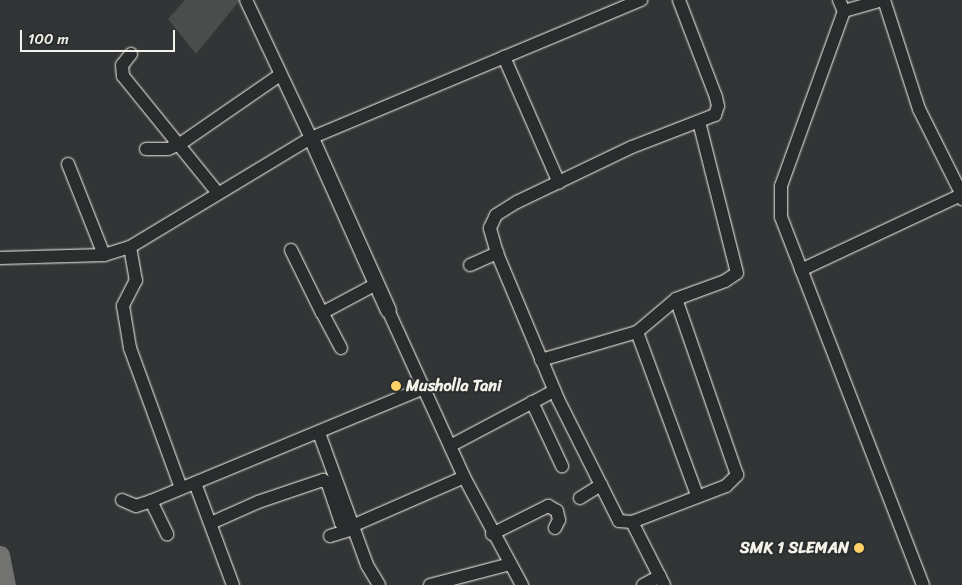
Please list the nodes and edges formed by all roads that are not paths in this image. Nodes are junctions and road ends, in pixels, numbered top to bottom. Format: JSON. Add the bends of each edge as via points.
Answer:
{"nodes":[{"id":1,"x":247,"y":0,"type":"edge"},
{"id":2,"x":641,"y":0,"type":"edge"},
{"id":3,"x":679,"y":0,"type":"edge"},
{"id":4,"x":884,"y":0,"type":"edge"},
{"id":5,"x":618,"y":4,"type":"edge"},
{"id":6,"x":841,"y":5,"type":"edge"},
{"id":7,"x":131,"y":54,"type":"dead end"},
{"id":8,"x":504,"y":57,"type":"junction"},
{"id":9,"x":280,"y":75,"type":"junction"},
{"id":10,"x":699,"y":122,"type":"junction"},
{"id":11,"x":311,"y":138,"type":"junction"},
{"id":12,"x":180,"y":144,"type":"junction"},
{"id":13,"x":146,"y":149,"type":"dead end"},
{"id":14,"x":68,"y":164,"type":"dead end"},
{"id":15,"x":559,"y":183,"type":"junction"},
{"id":16,"x":217,"y":192,"type":"junction"},
{"id":17,"x":962,"y":197,"type":"edge"},
{"id":18,"x":130,"y":247,"type":"junction"},
{"id":19,"x":291,"y":250,"type":"dead end"},
{"id":20,"x":497,"y":253,"type":"junction"},
{"id":21,"x":104,"y":255,"type":"junction"},
{"id":22,"x":0,"y":258,"type":"edge"},
{"id":23,"x":470,"y":265,"type":"dead end"},
{"id":24,"x":801,"y":270,"type":"junction"},
{"id":25,"x":376,"y":284,"type":"junction"},
{"id":26,"x":676,"y":299,"type":"junction"},
{"id":27,"x":388,"y":310,"type":"joint"},
{"id":28,"x":322,"y":313,"type":"junction"},
{"id":29,"x":638,"y":332,"type":"junction"},
{"id":30,"x":340,"y":348,"type":"dead end"},
{"id":31,"x":542,"y":360,"type":"junction"},
{"id":32,"x":422,"y":389,"type":"junction"},
{"id":33,"x":554,"y":390,"type":"junction"},
{"id":34,"x":532,"y":402,"type":"junction"},
{"id":35,"x":319,"y":433,"type":"junction"},
{"id":36,"x":450,"y":446,"type":"junction"},
{"id":37,"x":562,"y":466,"type":"dead end"},
{"id":38,"x":464,"y":477,"type":"junction"},
{"id":39,"x":195,"y":483,"type":"junction"},
{"id":40,"x":601,"y":485,"type":"junction"},
{"id":41,"x":181,"y":488,"type":"junction"},
{"id":42,"x":697,"y":495,"type":"junction"},
{"id":43,"x":580,"y":498,"type":"dead end"},
{"id":44,"x":122,"y":500,"type":"dead end"},
{"id":45,"x":151,"y":501,"type":"junction"},
{"id":46,"x":632,"y":522,"type":"junction"},
{"id":47,"x":211,"y":523,"type":"junction"},
{"id":48,"x":352,"y":528,"type":"junction"},
{"id":49,"x":555,"y":528,"type":"dead end"},
{"id":50,"x":167,"y":534,"type":"dead end"},
{"id":51,"x":492,"y":534,"type":"junction"},
{"id":52,"x":330,"y":536,"type":"dead end"},
{"id":53,"x":510,"y":564,"type":"junction"},
{"id":54,"x":662,"y":581,"type":"edge"},
{"id":55,"x":233,"y":585,"type":"edge"},
{"id":56,"x":379,"y":585,"type":"edge"},
{"id":57,"x":430,"y":585,"type":"edge"},
{"id":58,"x":522,"y":585,"type":"edge"},
{"id":59,"x":643,"y":585,"type":"edge"},
{"id":60,"x":923,"y":585,"type":"edge"}],
"edges":[{"from":1,"to":9,"type":"street"},
{"from":2,"to":5,"type":"street"},
{"from":3,"to":10,"type":"street","via":[[718,106],[715,114]]},
{"from":4,"to":6,"type":"street"},
{"from":4,"to":17,"type":"street","via":[[919,109]]},
{"from":5,"to":8,"type":"street"},
{"from":6,"to":24,"type":"street","via":[[781,186],[781,217]]},
{"from":7,"to":12,"type":"street","via":[[122,64],[123,76]]},
{"from":8,"to":11,"type":"street"},
{"from":8,"to":15,"type":"street"},
{"from":9,"to":11,"type":"street"},
{"from":9,"to":12,"type":"street"},
{"from":10,"to":15,"type":"street","via":[[632,147]]},
{"from":10,"to":26,"type":"street","via":[[737,273],[730,279]]},
{"from":11,"to":16,"type":"street"},
{"from":11,"to":25,"type":"main road"},
{"from":12,"to":13,"type":"street","via":[[168,149]]},
{"from":12,"to":16,"type":"street"},
{"from":14,"to":21,"type":"street"},
{"from":15,"to":20,"type":"street","via":[[496,215],[490,228]]},
{"from":16,"to":18,"type":"street"},
{"from":17,"to":24,"type":"street"},
{"from":18,"to":21,"type":"street"},
{"from":18,"to":41,"type":"street","via":[[136,280],[123,306],[130,348]]},
{"from":19,"to":28,"type":"street"},
{"from":20,"to":23,"type":"street"},
{"from":20,"to":31,"type":"street"},
{"from":21,"to":22,"type":"street"},
{"from":24,"to":60,"type":"street"},
{"from":25,"to":27,"type":"main road"},
{"from":25,"to":28,"type":"street"},
{"from":26,"to":29,"type":"street"},
{"from":26,"to":42,"type":"street","via":[[738,470],[734,480],[726,486]]},
{"from":27,"to":32,"type":"street"},
{"from":28,"to":30,"type":"street"},
{"from":29,"to":31,"type":"street"},
{"from":29,"to":42,"type":"street"},
{"from":31,"to":33,"type":"street"},
{"from":32,"to":35,"type":"street"},
{"from":32,"to":36,"type":"street"},
{"from":33,"to":34,"type":"street"},
{"from":33,"to":40,"type":"street"},
{"from":34,"to":36,"type":"street"},
{"from":34,"to":37,"type":"street"},
{"from":35,"to":39,"type":"street"},
{"from":35,"to":48,"type":"street"},
{"from":36,"to":38,"type":"street"},
{"from":38,"to":48,"type":"street"},
{"from":38,"to":51,"type":"street"},
{"from":39,"to":41,"type":"street"},
{"from":39,"to":47,"type":"street"},
{"from":40,"to":43,"type":"street"},
{"from":40,"to":46,"type":"street","via":[[619,522]]},
{"from":41,"to":45,"type":"street"},
{"from":42,"to":46,"type":"street"},
{"from":44,"to":45,"type":"street","via":[[136,506]]},
{"from":45,"to":50,"type":"street"},
{"from":46,"to":54,"type":"street"},
{"from":47,"to":48,"type":"street","via":[[258,502],[323,480],[328,484],[341,522]]},
{"from":47,"to":55,"type":"street"},
{"from":48,"to":52,"type":"street"},
{"from":48,"to":56,"type":"street"},
{"from":49,"to":51,"type":"street","via":[[559,520],[557,511],[548,506]]},
{"from":51,"to":53,"type":"street"},
{"from":53,"to":57,"type":"street"},
{"from":53,"to":58,"type":"street"},
{"from":54,"to":59,"type":"street"}]}
